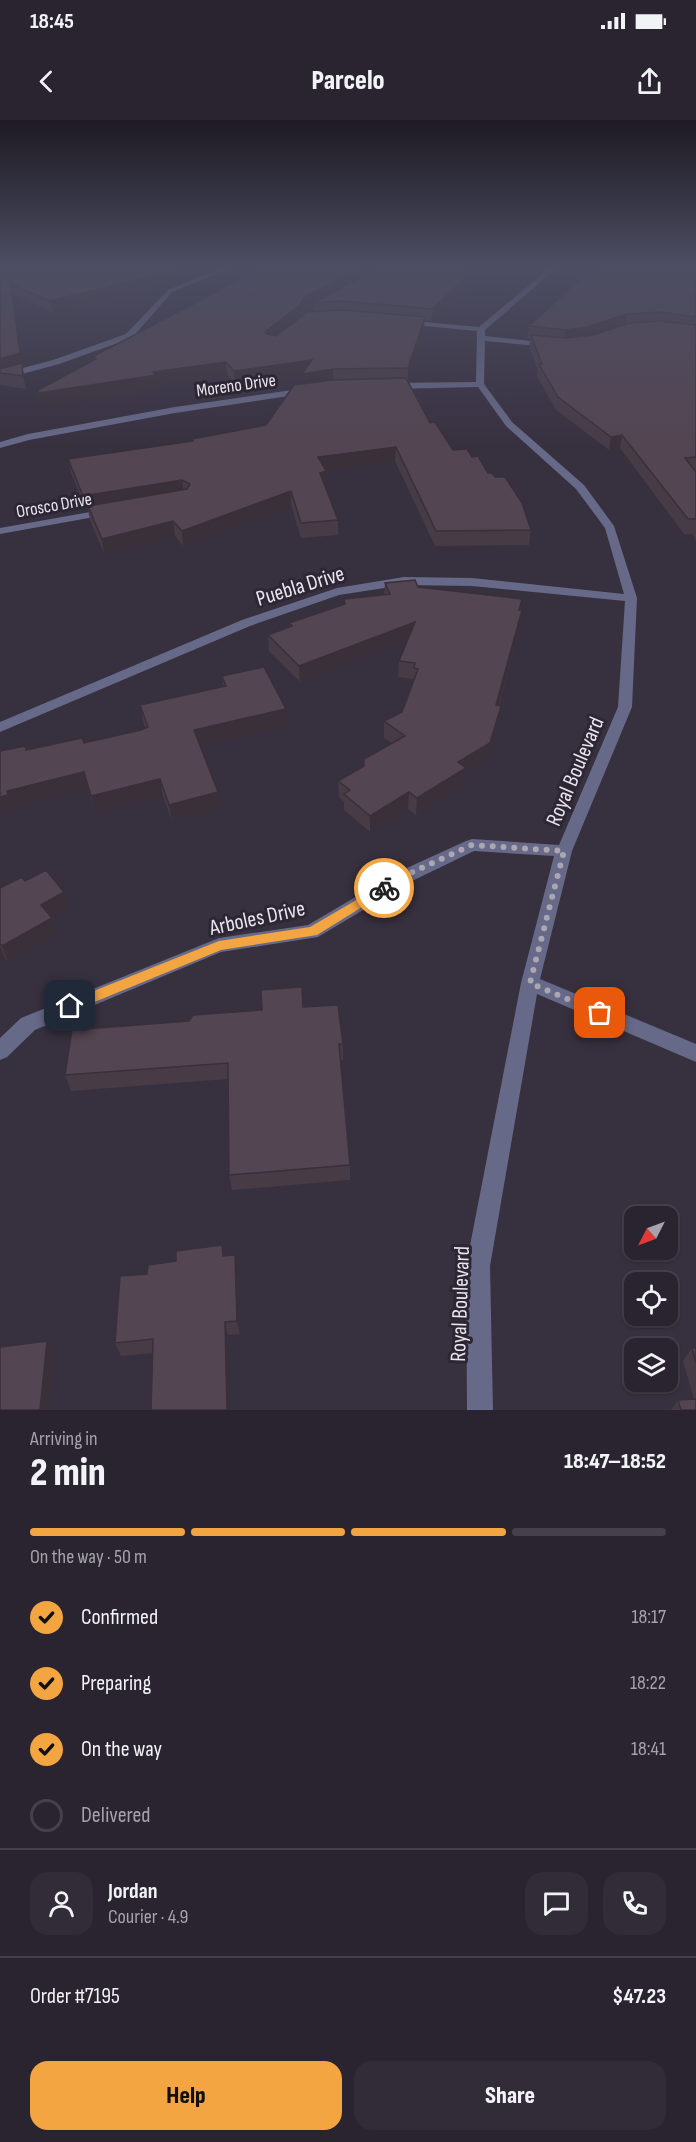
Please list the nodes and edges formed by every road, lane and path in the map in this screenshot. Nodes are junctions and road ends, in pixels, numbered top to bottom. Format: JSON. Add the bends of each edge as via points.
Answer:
{"nodes":[{"id":1,"x":138,"y":326,"type":"edge"},
{"id":2,"x":430,"y":326,"type":"edge"},
{"id":3,"x":490,"y":326,"type":"edge"},
{"id":4,"x":481,"y":334,"type":"junction"},
{"id":5,"x":564,"y":346,"type":"edge"},
{"id":6,"x":0,"y":376,"type":"edge"},
{"id":7,"x":480,"y":384,"type":"junction"},
{"id":8,"x":377,"y":386,"type":"edge"},
{"id":9,"x":322,"y":388,"type":"edge"},
{"id":10,"x":0,"y":445,"type":"edge"},
{"id":11,"x":115,"y":511,"type":"edge"},
{"id":12,"x":0,"y":531,"type":"edge"},
{"id":13,"x":631,"y":598,"type":"junction"},
{"id":14,"x":0,"y":727,"type":"edge"},
{"id":15,"x":564,"y":851,"type":"junction"},
{"id":16,"x":530,"y":983,"type":"junction"},
{"id":17,"x":0,"y":1051,"type":"edge"},
{"id":18,"x":696,"y":1053,"type":"edge"},
{"id":19,"x":480,"y":1410,"type":"edge"}],
"edges":[{"from":1,"to":6,"type":"street","via":[[129,336],[56,362]]},
{"from":2,"to":4,"type":"street"},
{"from":3,"to":4,"type":"street"},
{"from":4,"to":5,"type":"street"},
{"from":4,"to":7,"type":"street"},
{"from":7,"to":8,"type":"street"},
{"from":7,"to":13,"type":"street","name":"Royal Boulevard","via":[[509,424],[580,486],[610,528]]},
{"from":9,"to":10,"type":"street","name":"Moreno Drive","via":[[175,410]]},
{"from":11,"to":12,"type":"street","name":"Orosco Drive"},
{"from":13,"to":14,"type":"street","name":"Puebla Drive","via":[[472,582],[404,581],[337,592],[246,622]]},
{"from":13,"to":15,"type":"street","name":"Royal Boulevard","via":[[625,708]]},
{"from":15,"to":16,"type":"street","name":"Royal Boulevard"},
{"from":15,"to":17,"type":"street","name":"Arboles Drive","via":[[472,845],[404,876],[312,932],[219,945],[28,1024]]},
{"from":16,"to":18,"type":"street"},
{"from":16,"to":19,"type":"street","name":"Royal Boulevard","via":[[478,1266]]}]}
